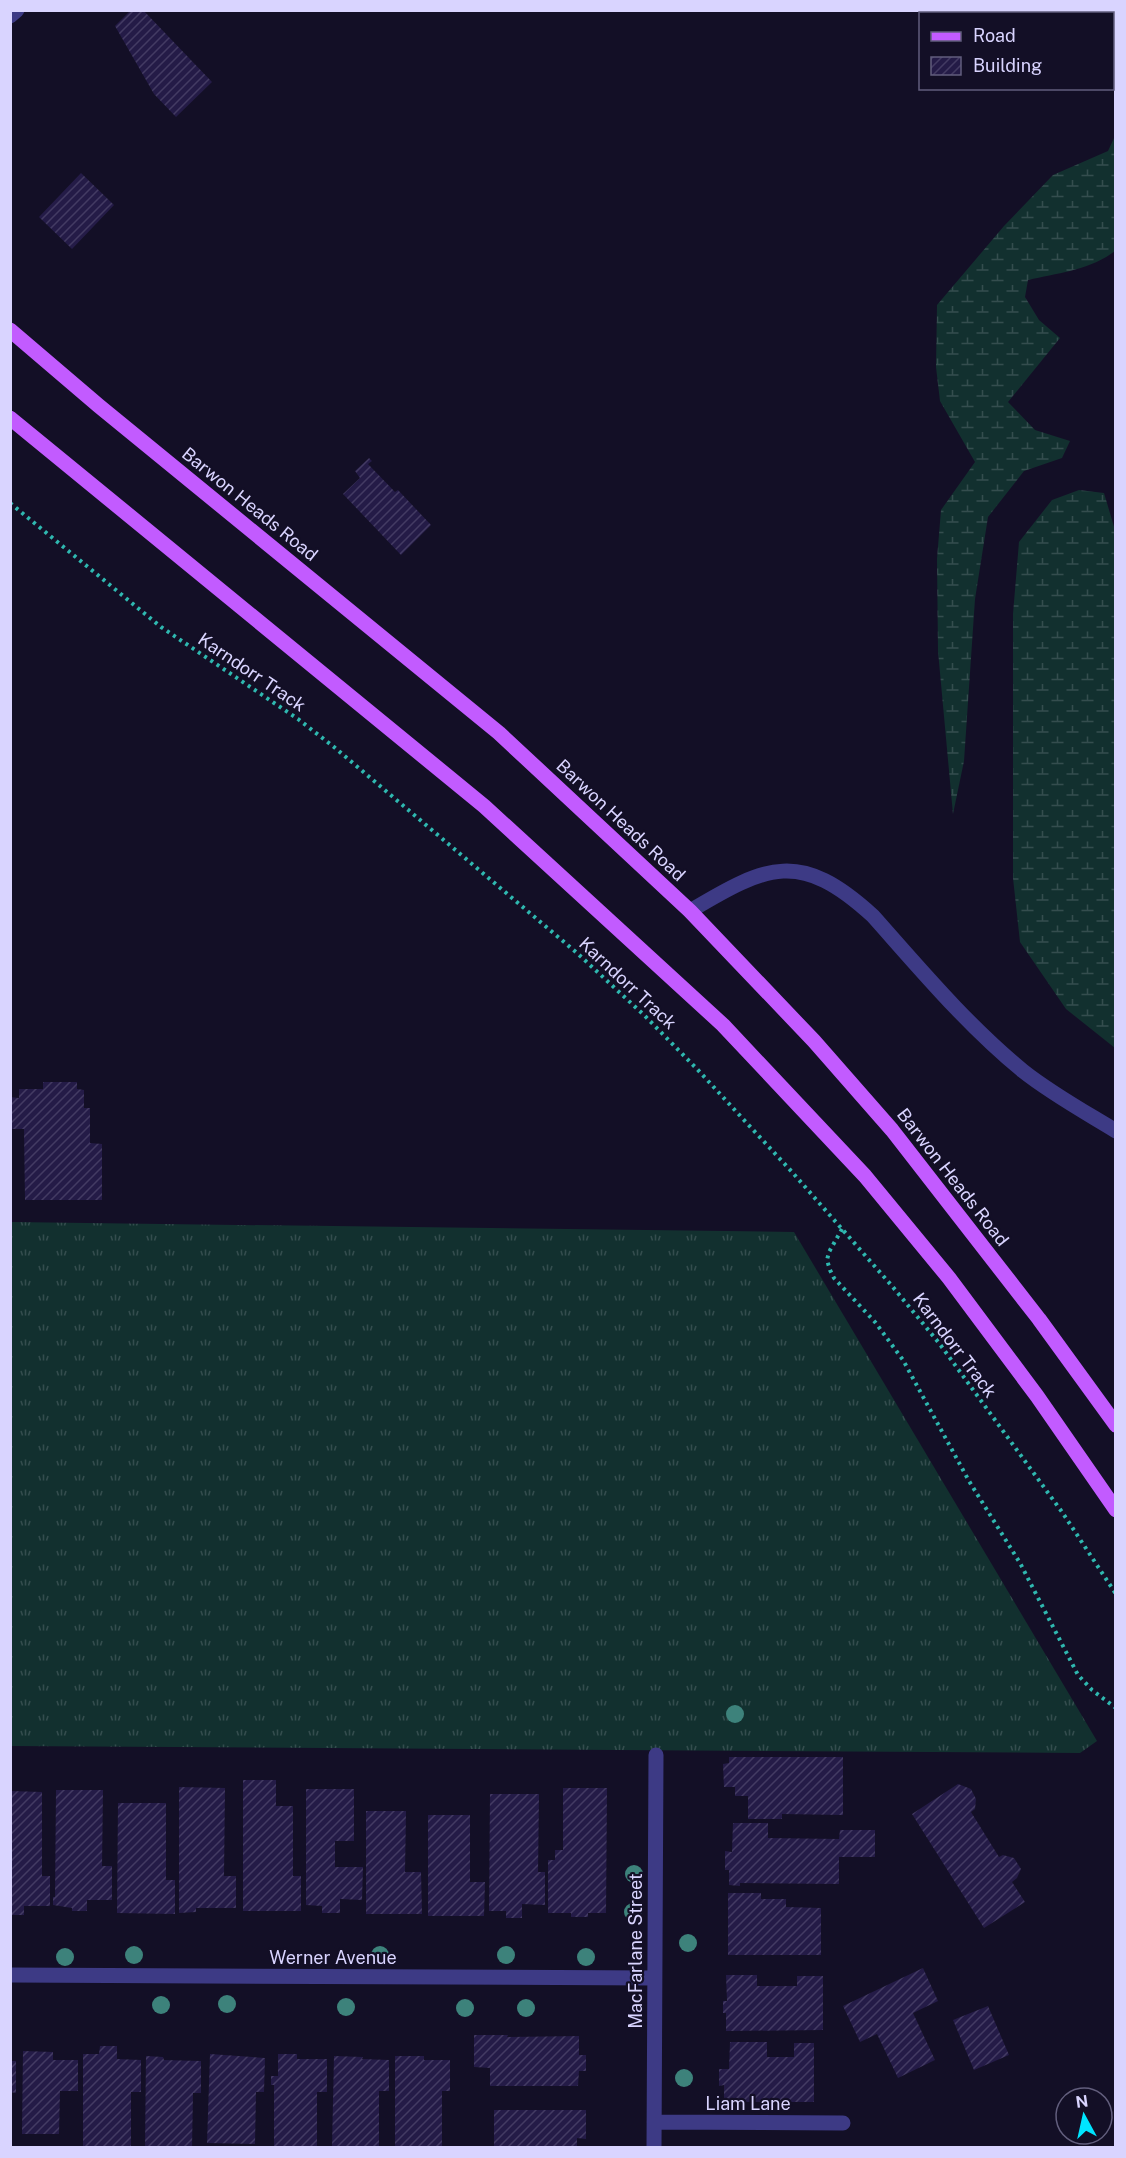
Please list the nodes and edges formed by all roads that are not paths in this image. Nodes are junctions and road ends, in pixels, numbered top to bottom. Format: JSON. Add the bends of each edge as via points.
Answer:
{"nodes":[{"id":1,"x":16,"y":10,"type":"edge"},
{"id":2,"x":10,"y":16,"type":"edge"},
{"id":3,"x":10,"y":330,"type":"edge"},
{"id":4,"x":10,"y":418,"type":"edge"},
{"id":5,"x":690,"y":911,"type":"junction"},
{"id":6,"x":1116,"y":1131,"type":"edge"},
{"id":7,"x":1116,"y":1425,"type":"edge"},
{"id":8,"x":1116,"y":1509,"type":"edge"},
{"id":9,"x":656,"y":1755,"type":"dead end"},
{"id":10,"x":10,"y":1975,"type":"edge"},
{"id":11,"x":654,"y":1978,"type":"junction"},
{"id":12,"x":654,"y":2121,"type":"junction"},
{"id":13,"x":843,"y":2123,"type":"dead end"},
{"id":14,"x":654,"y":2148,"type":"edge"}],
"edges":[{"from":1,"to":2,"type":"street"},
{"from":3,"to":5,"type":"main road","name":"Barwon Heads Road","via":[[500,733]]},
{"from":4,"to":8,"type":"main road","via":[[484,806],[723,1025],[865,1176],[942,1270]]},
{"from":5,"to":6,"type":"street","via":[[739,882],[774,871],[793,871],[832,885],[873,916],[999,1051],[1055,1093]]},
{"from":5,"to":7,"type":"main road","name":"Barwon Heads Road","via":[[814,1041],[892,1130]]},
{"from":9,"to":11,"type":"street","name":"MacFarlane Street"},
{"from":10,"to":11,"type":"street","name":"Werner Avenue"},
{"from":11,"to":12,"type":"street","name":"MacFarlane Street"},
{"from":12,"to":13,"type":"street","name":"Liam Lane"},
{"from":12,"to":14,"type":"street","name":"MacFarlane Street"}]}
